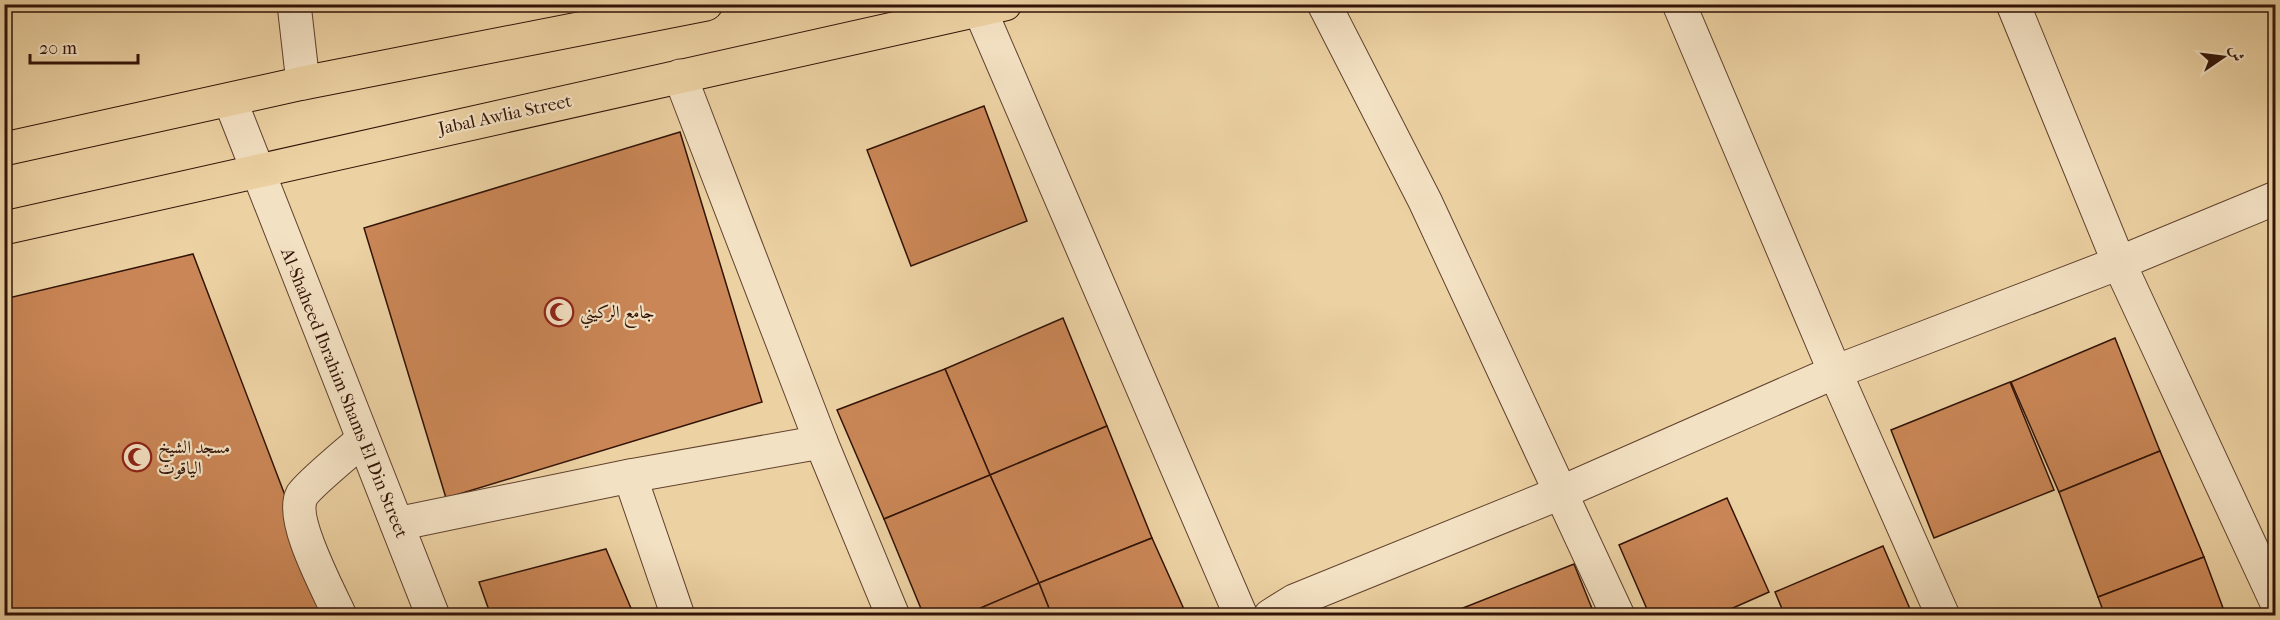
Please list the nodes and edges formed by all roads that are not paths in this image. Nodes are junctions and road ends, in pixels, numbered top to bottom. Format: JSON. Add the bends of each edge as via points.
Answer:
{"nodes":[{"id":1,"x":294,"y":4,"type":"edge"},
{"id":2,"x":706,"y":4,"type":"edge"},
{"id":3,"x":1323,"y":4,"type":"edge"},
{"id":4,"x":1679,"y":4,"type":"edge"},
{"id":5,"x":2013,"y":4,"type":"edge"},
{"id":6,"x":992,"y":7,"type":"edge"},
{"id":7,"x":680,"y":76,"type":"junction"},
{"id":8,"x":303,"y":83,"type":"junction"},
{"id":9,"x":230,"y":100,"type":"junction"},
{"id":10,"x":4,"y":149,"type":"edge"},
{"id":11,"x":256,"y":170,"type":"junction"},
{"id":12,"x":2276,"y":198,"type":"edge"},
{"id":13,"x":4,"y":228,"type":"edge"},
{"id":14,"x":2120,"y":263,"type":"junction"},
{"id":15,"x":1835,"y":372,"type":"junction"},
{"id":16,"x":363,"y":439,"type":"junction"},
{"id":17,"x":821,"y":442,"type":"junction"},
{"id":18,"x":630,"y":476,"type":"junction"},
{"id":19,"x":1560,"y":493,"type":"junction"},
{"id":20,"x":397,"y":524,"type":"junction"},
{"id":21,"x":2276,"y":601,"type":"edge"},
{"id":22,"x":1288,"y":611,"type":"edge"},
{"id":23,"x":340,"y":615,"type":"edge"},
{"id":24,"x":433,"y":615,"type":"edge"},
{"id":25,"x":678,"y":615,"type":"edge"},
{"id":26,"x":893,"y":615,"type":"edge"},
{"id":27,"x":1241,"y":615,"type":"edge"},
{"id":28,"x":1618,"y":615,"type":"edge"},
{"id":29,"x":1943,"y":615,"type":"edge"}],
"edges":[{"from":1,"to":8,"type":"street"},
{"from":2,"to":8,"type":"main road"},
{"from":3,"to":19,"type":"street","via":[[1425,201]]},
{"from":4,"to":15,"type":"street"},
{"from":5,"to":14,"type":"street"},
{"from":6,"to":7,"type":"main road","name":"Jabal Awlia Street"},
{"from":6,"to":27,"type":"street"},
{"from":7,"to":11,"type":"main road","name":"Jabal Awlia Street"},
{"from":7,"to":17,"type":"street"},
{"from":8,"to":9,"type":"main road"},
{"from":9,"to":10,"type":"main road"},
{"from":9,"to":11,"type":"street","name":"Al-Shaheed Ibrahim Shams El Din Street"},
{"from":11,"to":13,"type":"main road","name":"Jabal Awlia Street"},
{"from":11,"to":16,"type":"street","name":"Al-Shaheed Ibrahim Shams El Din Street"},
{"from":12,"to":14,"type":"street"},
{"from":14,"to":15,"type":"street"},
{"from":14,"to":21,"type":"street"},
{"from":15,"to":19,"type":"street"},
{"from":15,"to":29,"type":"street"},
{"from":16,"to":20,"type":"street","name":"Al-Shaheed Ibrahim Shams El Din Street"},
{"from":16,"to":23,"type":"street","via":[[302,495],[298,510],[307,542]]},
{"from":17,"to":18,"type":"street"},
{"from":17,"to":26,"type":"street"},
{"from":18,"to":20,"type":"street"},
{"from":18,"to":25,"type":"street"},
{"from":19,"to":22,"type":"street"},
{"from":19,"to":28,"type":"street"},
{"from":20,"to":24,"type":"street","name":"Al-Shaheed Ibrahim Shams El Din Street"}]}
